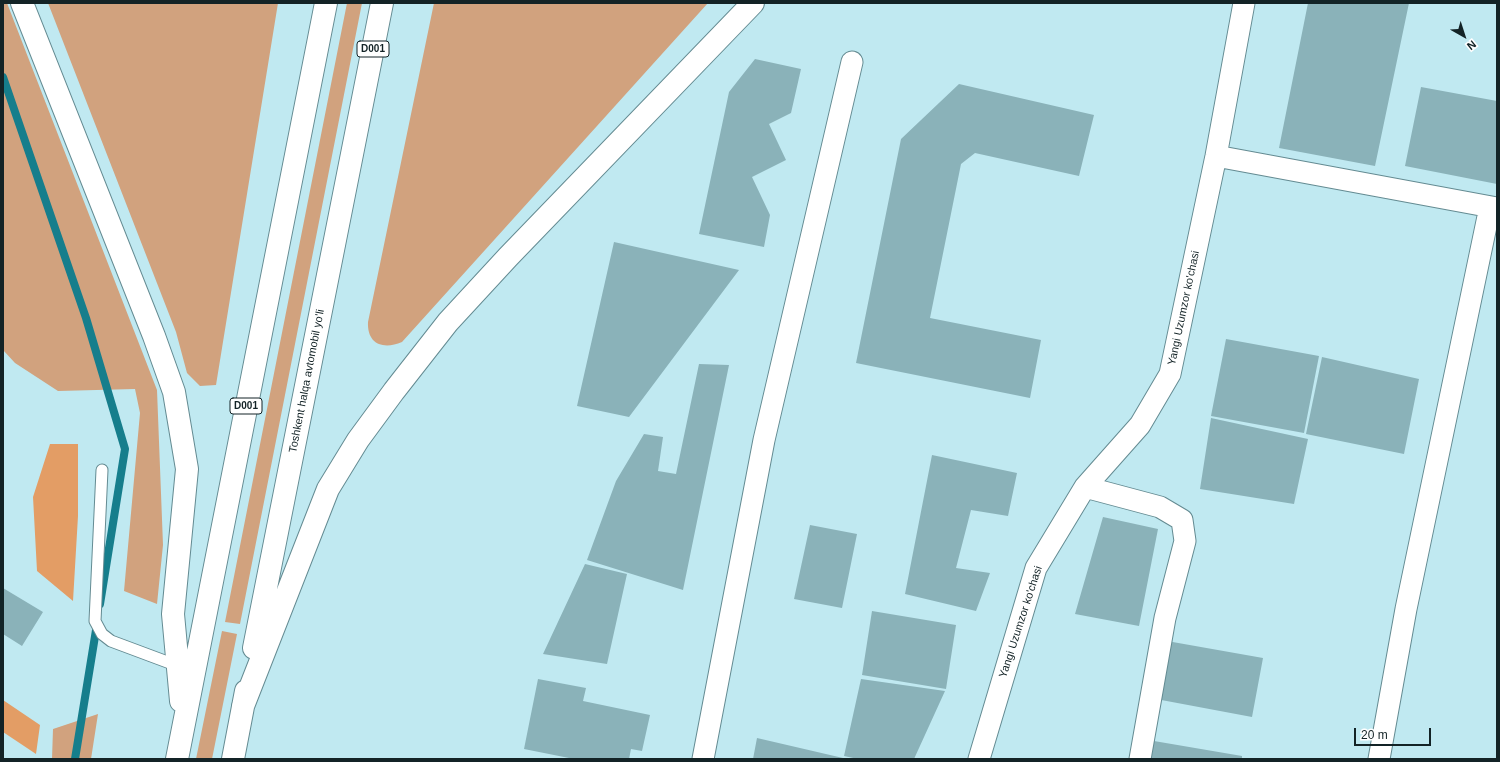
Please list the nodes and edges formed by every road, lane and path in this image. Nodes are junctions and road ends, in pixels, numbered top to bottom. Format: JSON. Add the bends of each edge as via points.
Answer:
{"nodes":[{"id":1,"x":22,"y":3,"type":"edge"},
{"id":2,"x":326,"y":3,"type":"edge"},
{"id":3,"x":382,"y":3,"type":"edge"},
{"id":4,"x":753,"y":3,"type":"edge"},
{"id":5,"x":1244,"y":3,"type":"edge"},
{"id":6,"x":852,"y":62,"type":"dead end"},
{"id":7,"x":1216,"y":156,"type":"junction"},
{"id":8,"x":1493,"y":207,"type":"edge"},
{"id":9,"x":102,"y":470,"type":"dead end"},
{"id":10,"x":1085,"y":487,"type":"junction"},
{"id":11,"x":178,"y":666,"type":"junction"},
{"id":12,"x":243,"y":706,"type":"junction"},
{"id":13,"x":184,"y":725,"type":"junction"},
{"id":14,"x":177,"y":759,"type":"edge"},
{"id":15,"x":233,"y":759,"type":"edge"},
{"id":16,"x":703,"y":759,"type":"edge"},
{"id":17,"x":979,"y":759,"type":"edge"},
{"id":18,"x":1140,"y":759,"type":"edge"},
{"id":19,"x":1379,"y":759,"type":"edge"}],
"edges":[{"from":1,"to":11,"type":"highway","via":[[174,392],[186,469],[173,614]]},
{"from":2,"to":13,"type":"highway","number":"D001"},
{"from":3,"to":12,"type":"highway","name":"Toshkent halqa avtomobil yo'li","number":"D001"},
{"from":4,"to":12,"type":"highway","via":[[448,322],[394,390],[358,440],[328,489]]},
{"from":5,"to":7,"type":"street","name":"Yangi Uzumzor ko'chasi"},
{"from":6,"to":16,"type":"street","via":[[764,440]]},
{"from":7,"to":8,"type":"street"},
{"from":7,"to":10,"type":"street","name":"Yangi Uzumzor ko'chasi","via":[[1170,374],[1140,425]]},
{"from":8,"to":19,"type":"street","via":[[1406,609]]},
{"from":9,"to":11,"type":"lane","via":[[95,621],[102,634],[111,641]]},
{"from":10,"to":17,"type":"street","name":"Yangi Uzumzor ko'chasi","via":[[1036,568]]},
{"from":10,"to":18,"type":"street","via":[[1160,507],[1182,520],[1185,541],[1165,618]]},
{"from":11,"to":13,"type":"highway"},
{"from":12,"to":15,"type":"highway","name":"Toshkent halqa avtomobil yo'li","number":"D001"},
{"from":13,"to":14,"type":"highway","number":"D001"}]}
